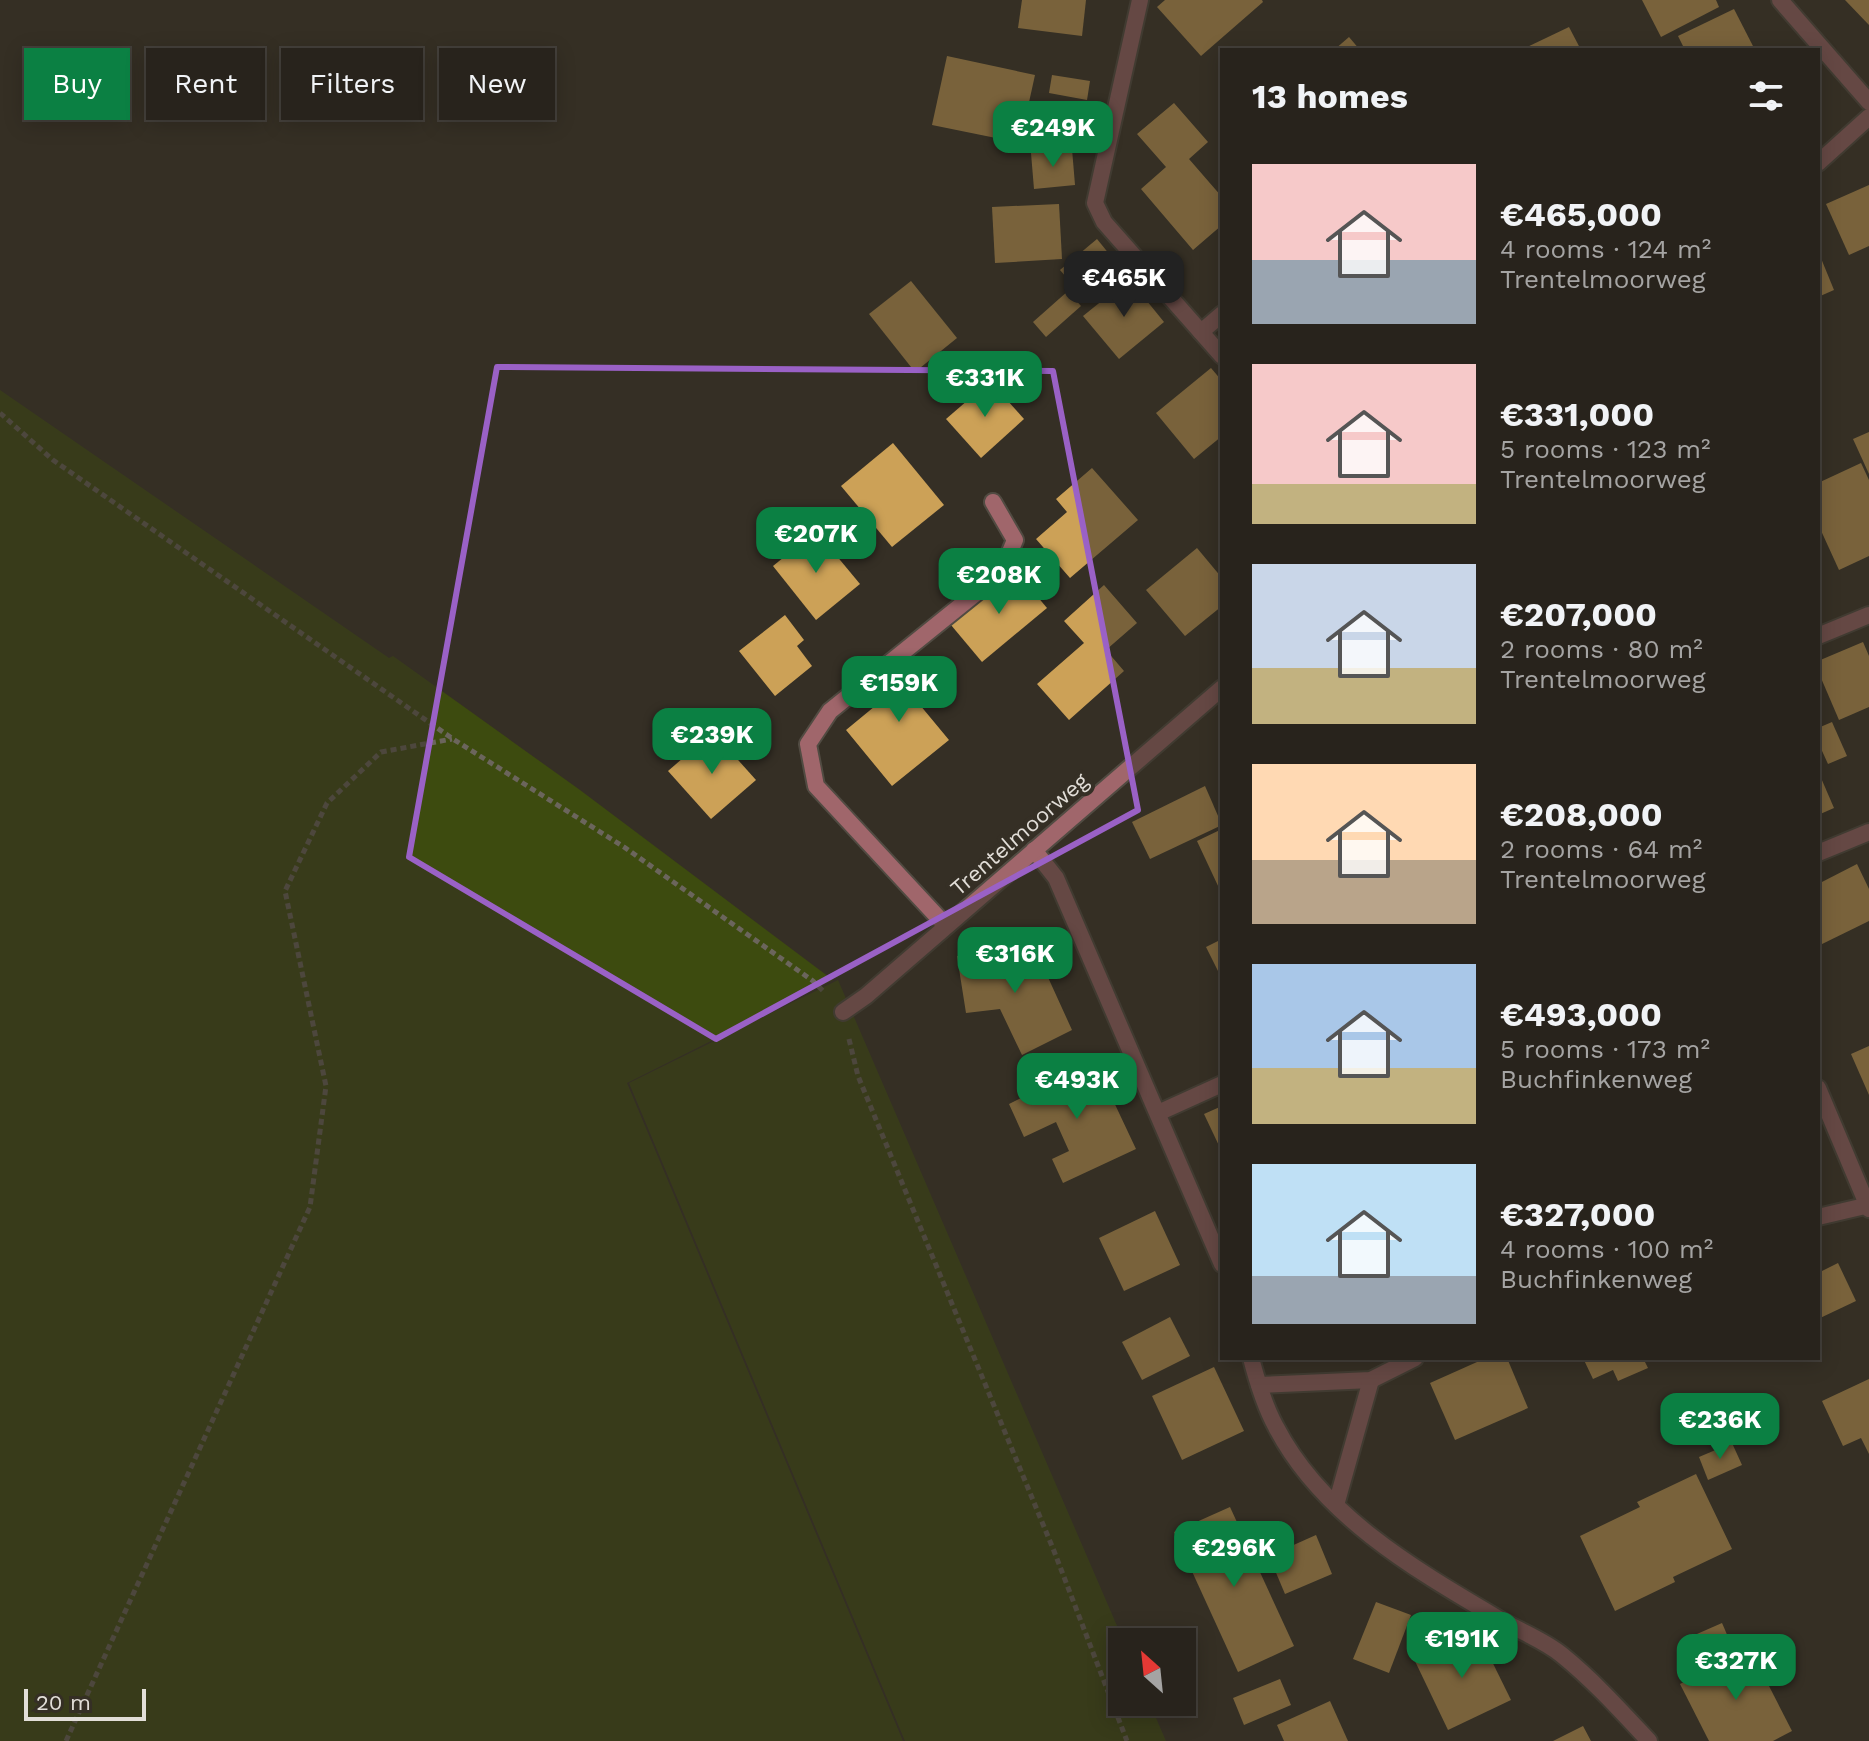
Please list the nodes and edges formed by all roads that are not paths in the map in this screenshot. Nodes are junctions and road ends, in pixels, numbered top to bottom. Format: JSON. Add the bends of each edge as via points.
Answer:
{"nodes":[{"id":1,"x":1140,"y":0,"type":"edge"},
{"id":2,"x":1780,"y":0,"type":"edge"},
{"id":3,"x":1869,"y":102,"type":"edge"},
{"id":4,"x":1869,"y":117,"type":"edge"},
{"id":5,"x":1820,"y":161,"type":"edge"},
{"id":6,"x":1220,"y":316,"type":"edge"},
{"id":7,"x":1201,"y":332,"type":"junction"},
{"id":8,"x":1220,"y":354,"type":"edge"},
{"id":9,"x":993,"y":502,"type":"dead end"},
{"id":10,"x":1869,"y":615,"type":"edge"},
{"id":11,"x":1820,"y":635,"type":"edge"},
{"id":12,"x":1220,"y":690,"type":"edge"},
{"id":13,"x":1869,"y":832,"type":"edge"},
{"id":14,"x":1034,"y":850,"type":"junction"},
{"id":15,"x":1820,"y":852,"type":"edge"},
{"id":16,"x":946,"y":926,"type":"junction"},
{"id":17,"x":843,"y":1012,"type":"road end"},
{"id":18,"x":1220,"y":1085,"type":"edge"},
{"id":19,"x":1820,"y":1093,"type":"edge"},
{"id":20,"x":1158,"y":1113,"type":"junction"},
{"id":21,"x":1868,"y":1206,"type":"edge"},
{"id":22,"x":1820,"y":1217,"type":"edge"},
{"id":23,"x":1220,"y":1259,"type":"edge"},
{"id":24,"x":1252,"y":1360,"type":"edge"},
{"id":25,"x":1411,"y":1360,"type":"edge"},
{"id":26,"x":1371,"y":1380,"type":"junction"},
{"id":27,"x":1259,"y":1385,"type":"junction"},
{"id":28,"x":1336,"y":1505,"type":"junction"},
{"id":29,"x":1649,"y":1741,"type":"edge"}],
"edges":[{"from":1,"to":7,"type":"street","via":[[1095,203],[1104,222]]},
{"from":2,"to":3,"type":"street"},
{"from":4,"to":5,"type":"street"},
{"from":6,"to":7,"type":"street"},
{"from":7,"to":8,"type":"street"},
{"from":9,"to":16,"type":"street","via":[[1015,540],[1001,573],[830,711],[808,744],[816,786]]},
{"from":10,"to":11,"type":"street"},
{"from":12,"to":14,"type":"street","name":"Trentelmoorweg"},
{"from":13,"to":15,"type":"street"},
{"from":14,"to":16,"type":"street","name":"Trentelmoorweg"},
{"from":14,"to":20,"type":"street","via":[[1056,878]]},
{"from":16,"to":17,"type":"street","name":"Trentelmoorweg"},
{"from":18,"to":20,"type":"street"},
{"from":19,"to":21,"type":"street"},
{"from":20,"to":23,"type":"street"},
{"from":21,"to":22,"type":"street"},
{"from":24,"to":27,"type":"street"},
{"from":25,"to":26,"type":"street"},
{"from":26,"to":27,"type":"street"},
{"from":26,"to":28,"type":"street"},
{"from":27,"to":28,"type":"street","via":[[1276,1427],[1304,1471]]},
{"from":28,"to":29,"type":"street","via":[[1386,1548],[1560,1653]]}]}
